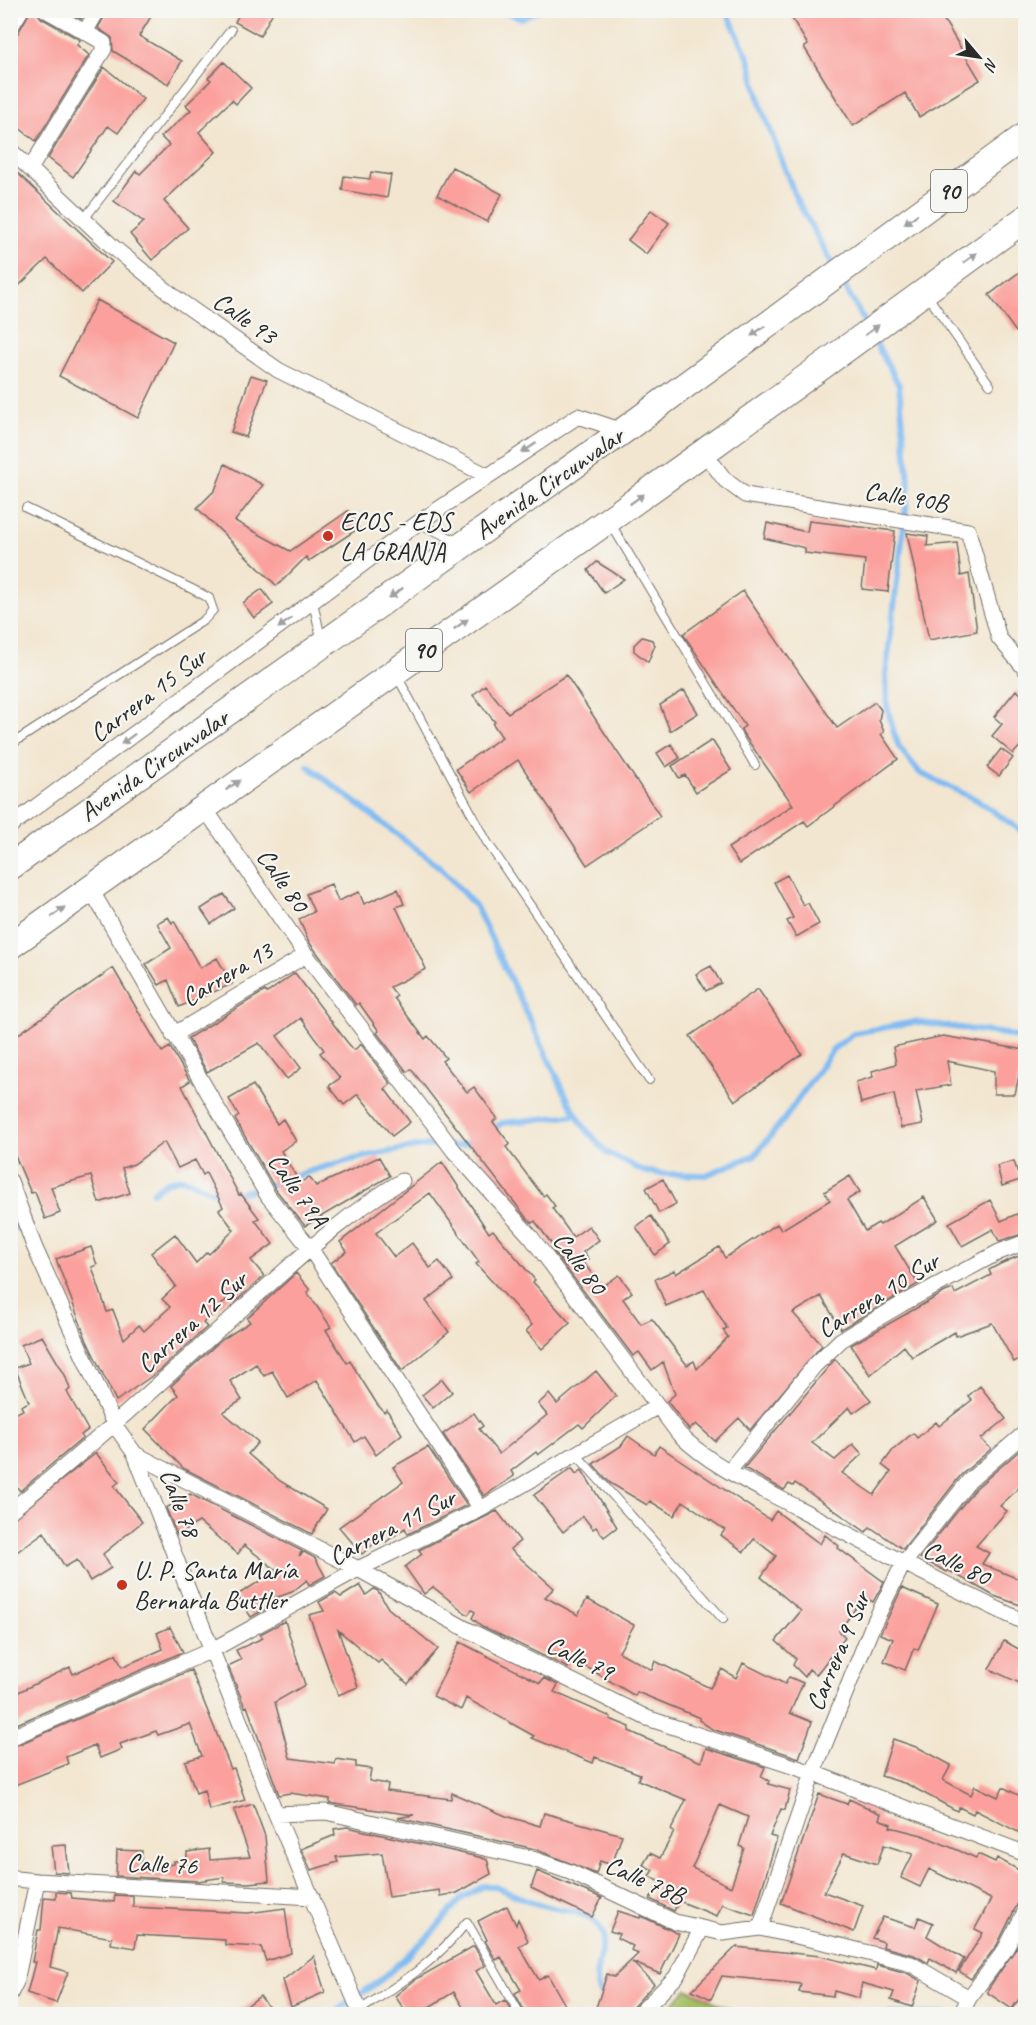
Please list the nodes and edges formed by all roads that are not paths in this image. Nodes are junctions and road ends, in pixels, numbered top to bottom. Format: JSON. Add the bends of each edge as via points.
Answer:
{"nodes":[{"id":1,"x":21,"y":10,"type":"edge"},
{"id":2,"x":46,"y":10,"type":"edge"},
{"id":3,"x":98,"y":10,"type":"edge"},
{"id":4,"x":10,"y":28,"type":"edge"},
{"id":5,"x":231,"y":30,"type":"dead end"},
{"id":6,"x":85,"y":32,"type":"junction"},
{"id":7,"x":1026,"y":135,"type":"edge"},
{"id":8,"x":10,"y":150,"type":"edge"},
{"id":9,"x":30,"y":169,"type":"junction"},
{"id":10,"x":1026,"y":218,"type":"edge"},
{"id":11,"x":84,"y":219,"type":"junction"},
{"id":12,"x":915,"y":298,"type":"junction"},
{"id":13,"x":990,"y":385,"type":"dead end"},
{"id":14,"x":623,"y":431,"type":"junction"},
{"id":15,"x":704,"y":452,"type":"junction"},
{"id":16,"x":486,"y":475,"type":"junction"},
{"id":17,"x":26,"y":508,"type":"dead end"},
{"id":18,"x":608,"y":520,"type":"junction"},
{"id":19,"x":418,"y":523,"type":"junction"},
{"id":20,"x":463,"y":544,"type":"junction"},
{"id":21,"x":314,"y":602,"type":"junction"},
{"id":22,"x":323,"y":645,"type":"junction"},
{"id":23,"x":1026,"y":670,"type":"edge"},
{"id":24,"x":394,"y":671,"type":"junction"},
{"id":25,"x":10,"y":745,"type":"edge"},
{"id":26,"x":755,"y":765,"type":"dead end"},
{"id":27,"x":203,"y":806,"type":"junction"},
{"id":28,"x":10,"y":826,"type":"edge"},
{"id":29,"x":10,"y":867,"type":"edge"},
{"id":30,"x":90,"y":888,"type":"junction"},
{"id":31,"x":10,"y":946,"type":"edge"},
{"id":32,"x":306,"y":955,"type":"junction"},
{"id":33,"x":173,"y":1035,"type":"junction"},
{"id":34,"x":649,"y":1080,"type":"dead end"},
{"id":35,"x":10,"y":1181,"type":"edge"},
{"id":36,"x":402,"y":1181,"type":"dead end"},
{"id":37,"x":1026,"y":1242,"type":"edge"},
{"id":38,"x":310,"y":1248,"type":"junction"},
{"id":39,"x":658,"y":1406,"type":"junction"},
{"id":40,"x":114,"y":1424,"type":"junction"},
{"id":41,"x":1026,"y":1432,"type":"edge"},
{"id":42,"x":135,"y":1454,"type":"junction"},
{"id":43,"x":576,"y":1455,"type":"junction"},
{"id":44,"x":729,"y":1471,"type":"junction"},
{"id":45,"x":13,"y":1502,"type":"edge"},
{"id":46,"x":481,"y":1509,"type":"junction"},
{"id":47,"x":903,"y":1564,"type":"junction"},
{"id":48,"x":358,"y":1569,"type":"junction"},
{"id":49,"x":723,"y":1619,"type":"dead end"},
{"id":50,"x":1026,"y":1623,"type":"edge"},
{"id":51,"x":212,"y":1650,"type":"junction"},
{"id":52,"x":10,"y":1738,"type":"edge"},
{"id":53,"x":813,"y":1773,"type":"junction"},
{"id":54,"x":276,"y":1814,"type":"junction"},
{"id":55,"x":1026,"y":1854,"type":"edge"},
{"id":56,"x":10,"y":1876,"type":"edge"},
{"id":57,"x":37,"y":1881,"type":"junction"},
{"id":58,"x":312,"y":1897,"type":"junction"},
{"id":59,"x":1026,"y":1910,"type":"edge"},
{"id":60,"x":760,"y":1928,"type":"junction"},
{"id":61,"x":701,"y":1930,"type":"junction"},
{"id":62,"x":10,"y":1994,"type":"edge"},
{"id":63,"x":964,"y":2007,"type":"edge"},
{"id":64,"x":360,"y":2011,"type":"edge"},
{"id":65,"x":520,"y":2014,"type":"edge"},
{"id":66,"x":639,"y":2014,"type":"edge"}],
"edges":[{"from":1,"to":4,"type":"street"},
{"from":2,"to":6,"type":"street"},
{"from":3,"to":6,"type":"street"},
{"from":5,"to":11,"type":"lane"},
{"from":6,"to":9,"type":"street","via":[[104,44],[101,57]]},
{"from":7,"to":14,"type":"highway","name":"Avenida Circunvalar","number":"90","one_way":true},
{"from":8,"to":9,"type":"street","name":"Calle 93"},
{"from":9,"to":11,"type":"street","name":"Calle 93"},
{"from":12,"to":10,"type":"highway","number":"90","one_way":true},
{"from":11,"to":16,"type":"street","name":"Calle 93","via":[[177,299],[278,370]]},
{"from":12,"to":13,"type":"lane"},
{"from":15,"to":12,"type":"highway","number":"90","one_way":true},
{"from":14,"to":16,"type":"street","name":"Carrera 15 Sur","one_way":true,"via":[[578,416]]},
{"from":14,"to":20,"type":"highway","name":"Avenida Circunvalar","number":"90"},
{"from":18,"to":15,"type":"highway","number":"90","one_way":true},
{"from":15,"to":23,"type":"street","name":"Calle 90B","via":[[725,480],[745,495],[968,531],[999,638]]},
{"from":16,"to":19,"type":"street","name":"Carrera 15 Sur"},
{"from":17,"to":25,"type":"lane","via":[[196,591],[208,598],[213,610],[204,620]]},
{"from":24,"to":18,"type":"highway","number":"90","one_way":true},
{"from":18,"to":26,"type":"lane"},
{"from":19,"to":20,"type":"lane"},
{"from":19,"to":21,"type":"street","name":"Carrera 15 Sur"},
{"from":20,"to":22,"type":"highway","name":"Avenida Circunvalar","number":"90","one_way":true},
{"from":21,"to":22,"type":"lane"},
{"from":21,"to":28,"type":"street","name":"Carrera 15 Sur","one_way":true},
{"from":22,"to":29,"type":"highway","name":"Avenida Circunvalar","number":"90"},
{"from":27,"to":24,"type":"highway","number":"90","one_way":true},
{"from":24,"to":34,"type":"lane","via":[[487,842]]},
{"from":27,"to":30,"type":"highway","number":"90"},
{"from":27,"to":32,"type":"street","name":"Calle 80"},
{"from":31,"to":30,"type":"highway","number":"90","one_way":true},
{"from":30,"to":33,"type":"street","name":"Calle 79A"},
{"from":32,"to":33,"type":"street","name":"Carrera 13"},
{"from":32,"to":39,"type":"street","name":"Calle 80","via":[[450,1145],[531,1237]]},
{"from":33,"to":38,"type":"street","name":"Calle 79A","via":[[268,1196]]},
{"from":35,"to":40,"type":"street","name":"Calle 78","via":[[34,1246]]},
{"from":36,"to":38,"type":"street","name":"Carrera 12 Sur"},
{"from":37,"to":44,"type":"street","name":"Carrera 10 Sur","via":[[999,1252],[842,1340],[814,1365]]},
{"from":38,"to":40,"type":"street","name":"Carrera 12 Sur"},
{"from":38,"to":46,"type":"street","name":"Calle 79A"},
{"from":39,"to":43,"type":"street","name":"Carrera 11 Sur"},
{"from":39,"to":44,"type":"street","name":"Calle 80","via":[[696,1451]]},
{"from":40,"to":42,"type":"street","name":"Calle 78"},
{"from":40,"to":45,"type":"street","name":"Carrera 12 Sur"},
{"from":41,"to":47,"type":"street","name":"Carrera 9 Sur","via":[[969,1480]]},
{"from":42,"to":48,"type":"street","name":"Calle 79"},
{"from":42,"to":51,"type":"street","name":"Calle 78"},
{"from":43,"to":46,"type":"street","name":"Carrera 11 Sur"},
{"from":43,"to":49,"type":"lane"},
{"from":44,"to":47,"type":"street","name":"Calle 80"},
{"from":46,"to":48,"type":"street","name":"Carrera 11 Sur"},
{"from":47,"to":50,"type":"street","name":"Calle 80"},
{"from":47,"to":53,"type":"street","name":"Carrera 9 Sur","via":[[872,1628]]},
{"from":48,"to":51,"type":"street","name":"Carrera 11 Sur"},
{"from":48,"to":53,"type":"street","name":"Calle 79","via":[[466,1629],[647,1718]]},
{"from":51,"to":52,"type":"street","name":"Carrera 11 Sur"},
{"from":51,"to":54,"type":"street","name":"Calle 78"},
{"from":53,"to":55,"type":"street","name":"Calle 79"},
{"from":53,"to":60,"type":"street","name":"Carrera 9 Sur"},
{"from":54,"to":58,"type":"street","name":"Calle 78"},
{"from":54,"to":61,"type":"street","name":"Calle 78B","via":[[326,1812],[533,1859]]},
{"from":56,"to":57,"type":"street","name":"Calle 76"},
{"from":57,"to":58,"type":"street","name":"Calle 76"},
{"from":57,"to":62,"type":"street","via":[[16,1982]]},
{"from":58,"to":64,"type":"street","name":"Calle 78"},
{"from":59,"to":63,"type":"street","via":[[1005,1950]]},
{"from":60,"to":61,"type":"street","name":"Calle 78B","via":[[723,1933]]},
{"from":60,"to":63,"type":"street","name":"Calle 78B","via":[[911,1964]]},
{"from":61,"to":66,"type":"street","via":[[676,1977]]},
{"from":64,"to":65,"type":"lane","via":[[417,1974],[444,1951],[467,1922]]}]}
